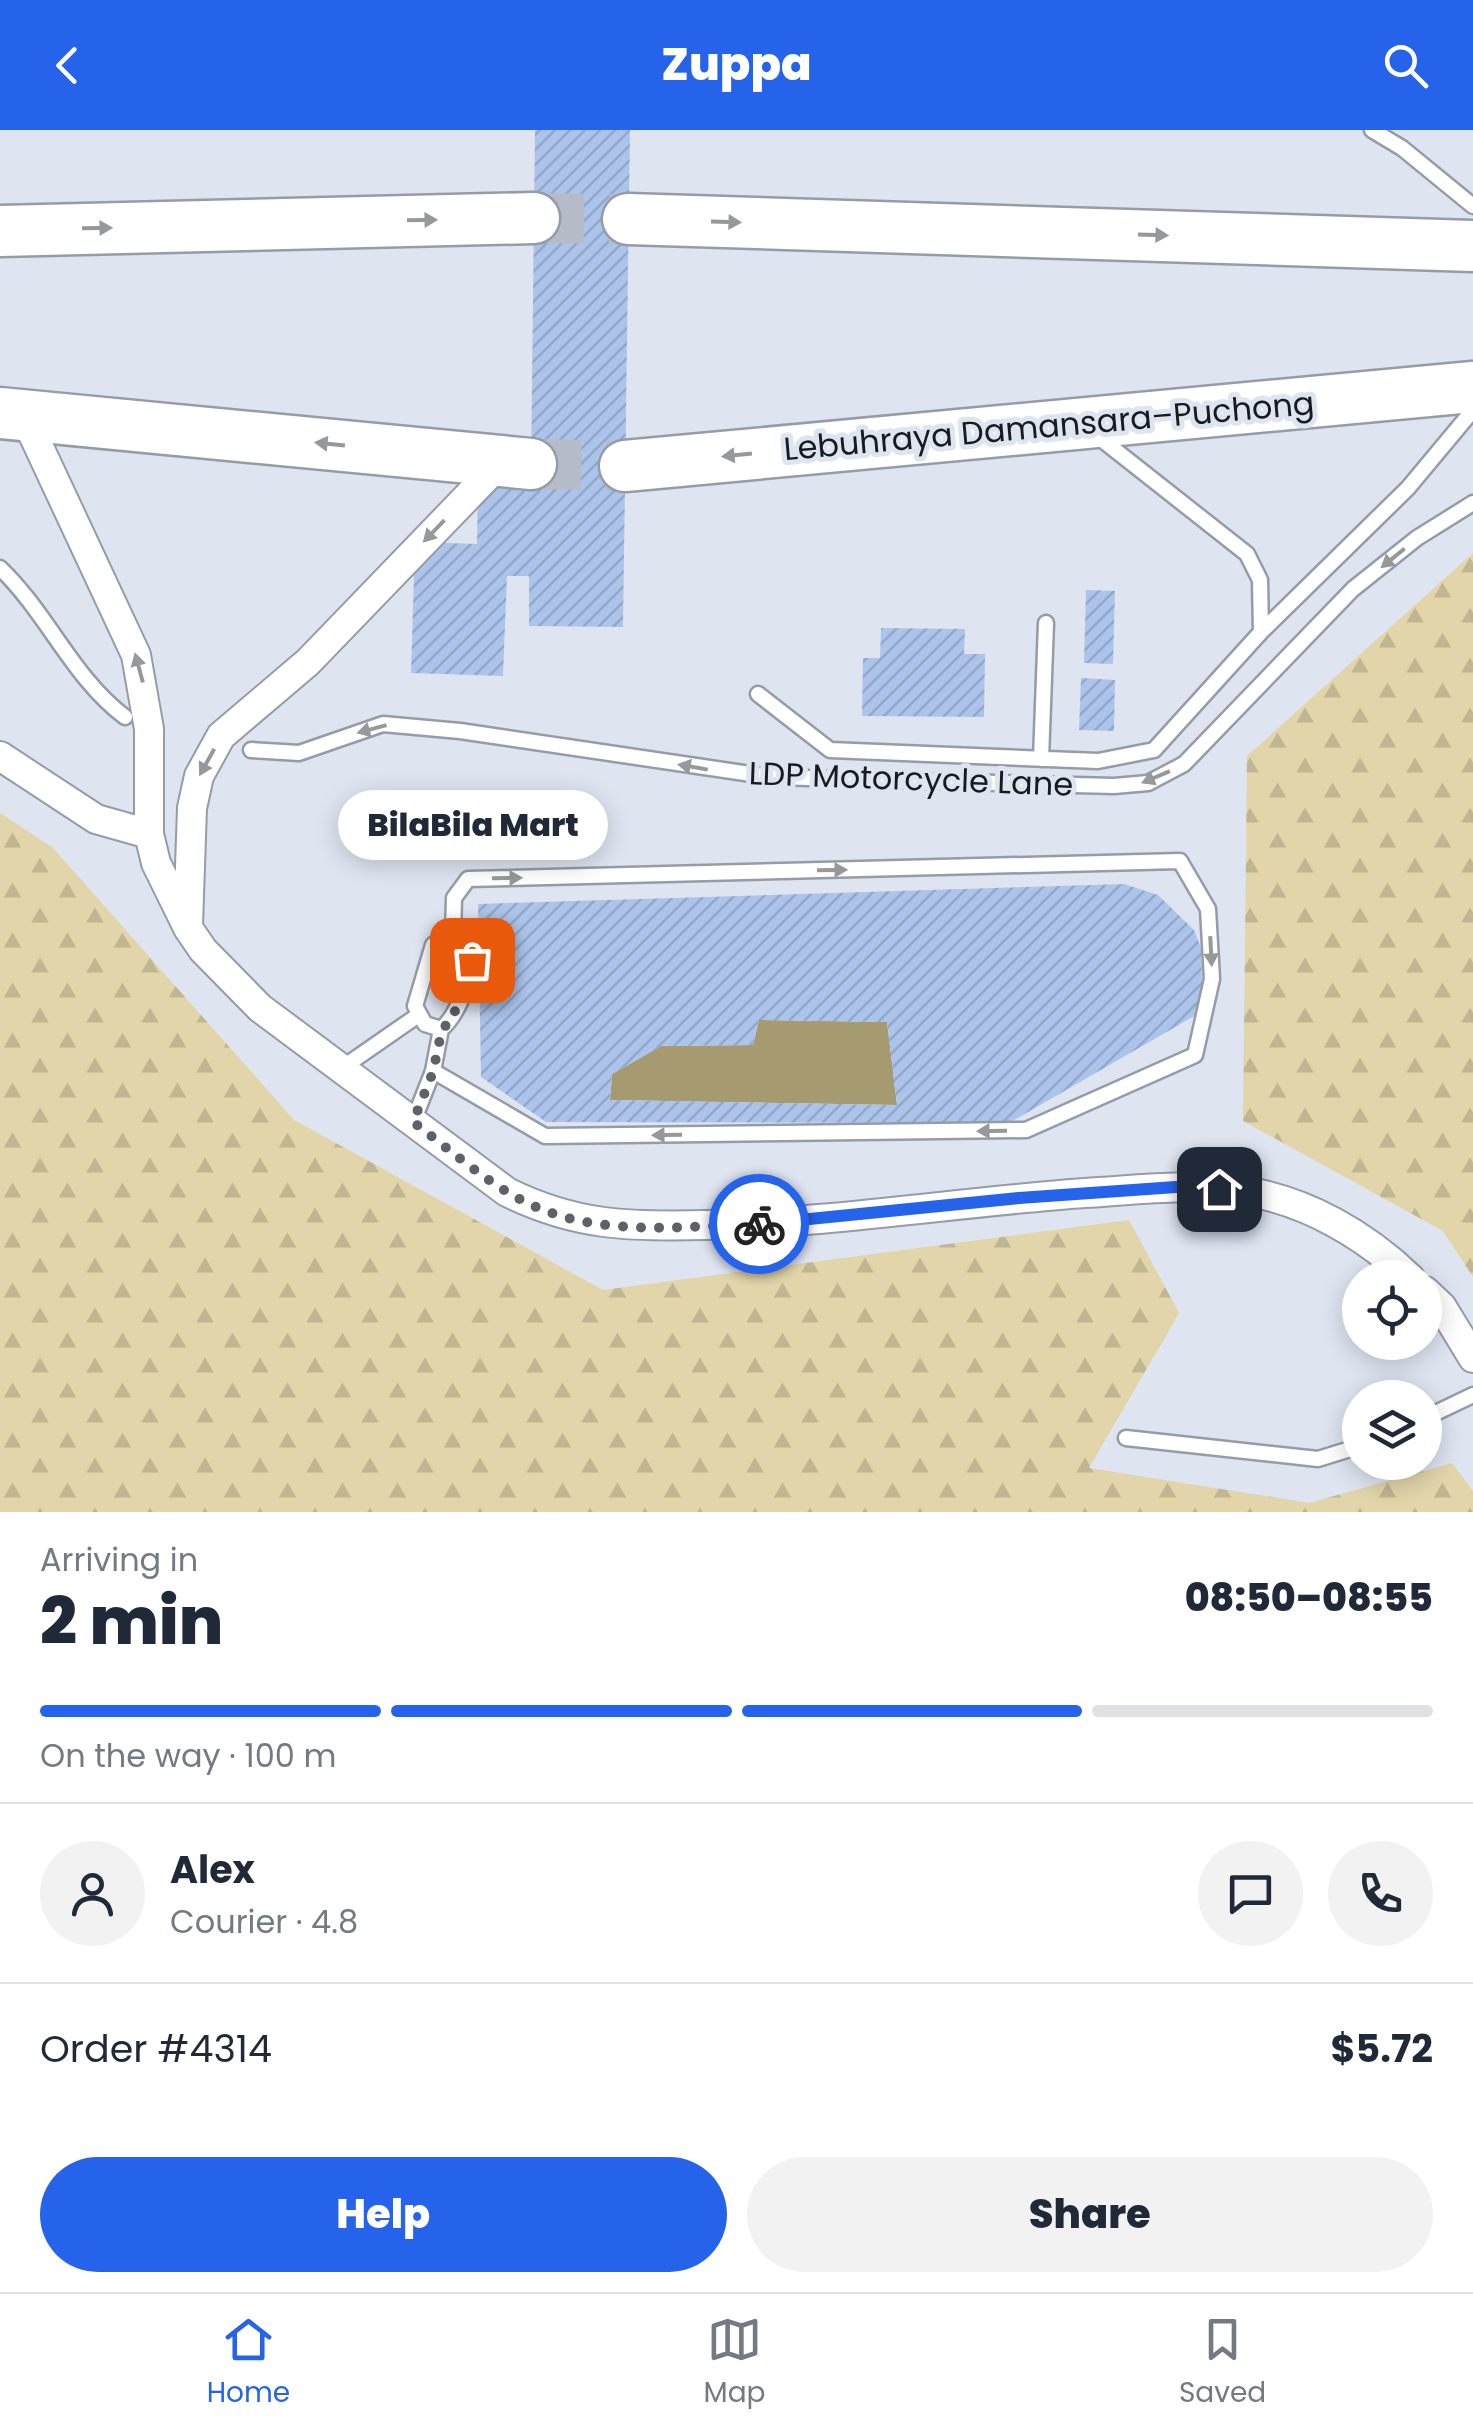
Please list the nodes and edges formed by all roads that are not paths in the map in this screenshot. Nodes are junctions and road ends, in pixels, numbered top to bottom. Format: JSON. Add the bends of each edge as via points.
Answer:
{"nodes":[{"id":1,"x":1372,"y":130,"type":"edge"},
{"id":2,"x":1473,"y":206,"type":"edge"},
{"id":3,"x":534,"y":218,"type":"tunnel mouth"},
{"id":4,"x":628,"y":219,"type":"tunnel mouth"},
{"id":5,"x":0,"y":230,"type":"edge"},
{"id":6,"x":1473,"y":246,"type":"edge"},
{"id":7,"x":1473,"y":386,"type":"edge"},
{"id":8,"x":1473,"y":410,"type":"edge"},
{"id":9,"x":12,"y":414,"type":"edge"},
{"id":10,"x":1078,"y":421,"type":"junction"},
{"id":11,"x":516,"y":463,"type":"joint"},
{"id":12,"x":625,"y":466,"type":"tunnel mouth"},
{"id":13,"x":1473,"y":503,"type":"edge"},
{"id":14,"x":0,"y":568,"type":"edge"},
{"id":15,"x":1046,"y":623,"type":"dead end"},
{"id":16,"x":1261,"y":632,"type":"junction"},
{"id":17,"x":758,"y":694,"type":"dead end"},
{"id":18,"x":125,"y":717,"type":"dead end"},
{"id":19,"x":251,"y":750,"type":"dead end"},
{"id":20,"x":0,"y":756,"type":"edge"},
{"id":21,"x":1041,"y":759,"type":"junction"},
{"id":22,"x":149,"y":834,"type":"junction"},
{"id":23,"x":188,"y":928,"type":"junction"},
{"id":24,"x":452,"y":933,"type":"junction"},
{"id":25,"x":417,"y":1016,"type":"junction"},
{"id":26,"x":442,"y":1029,"type":"junction"},
{"id":27,"x":342,"y":1068,"type":"junction"},
{"id":28,"x":433,"y":1072,"type":"junction"},
{"id":29,"x":413,"y":1122,"type":"junction"},
{"id":30,"x":1391,"y":1260,"type":"edge"},
{"id":31,"x":1442,"y":1307,"type":"edge"},
{"id":32,"x":1473,"y":1358,"type":"edge"},
{"id":33,"x":1473,"y":1395,"type":"edge"},
{"id":34,"x":1442,"y":1410,"type":"edge"},
{"id":35,"x":1126,"y":1438,"type":"dead end"},
{"id":36,"x":1342,"y":1452,"type":"edge"}],
"edges":[{"from":1,"to":2,"type":"lane"},
{"from":5,"to":3,"type":"highway","one_way":true},
{"from":4,"to":6,"type":"highway","one_way":true},
{"from":7,"to":10,"type":"highway","name":"Lebuhraya Damansara–Puchong"},
{"from":8,"to":16,"type":"lane","via":[[1408,488]]},
{"from":11,"to":9,"type":"highway","one_way":true},
{"from":22,"to":9,"type":"street","one_way":true,"via":[[149,728],[136,655]]},
{"from":10,"to":12,"type":"highway","name":"Lebuhraya Damansara–Puchong","one_way":true},
{"from":10,"to":16,"type":"lane","via":[[1247,554],[1260,580]]},
{"from":11,"to":23,"type":"street","one_way":true,"via":[[221,736],[199,776],[192,808]]},
{"from":13,"to":19,"type":"lane","name":"LDP Motorcycle Lane","one_way":true,"via":[[1353,589],[1184,764],[1148,783],[771,777],[383,724],[299,754]]},
{"from":14,"to":18,"type":"lane","via":[[28,596],[96,695]]},
{"from":15,"to":21,"type":"lane"},
{"from":16,"to":21,"type":"lane","via":[[1154,750],[1098,761]]},
{"from":17,"to":21,"type":"lane","via":[[830,750]]},
{"from":20,"to":22,"type":"street","via":[[96,819]]},
{"from":22,"to":23,"type":"street"},
{"from":23,"to":27,"type":"street","via":[[260,1008]]},
{"from":24,"to":25,"type":"lane","via":[[433,945],[414,1006]]},
{"from":24,"to":26,"type":"lane","via":[[465,941],[472,960],[452,1020]]},
{"from":24,"to":28,"type":"lane","one_way":true,"via":[[454,898],[468,879],[1180,861],[1208,909],[1212,980],[1195,1055],[1026,1130],[545,1136]]},
{"from":25,"to":26,"type":"lane"},
{"from":25,"to":27,"type":"lane"},
{"from":26,"to":28,"type":"lane"},
{"from":27,"to":29,"type":"street"},
{"from":28,"to":29,"type":"lane"},
{"from":29,"to":30,"type":"street","via":[[506,1192],[589,1223],[765,1224],[1190,1186],[1248,1192],[1318,1213]]},
{"from":31,"to":32,"type":"street"},
{"from":33,"to":34,"type":"lane"},
{"from":35,"to":36,"type":"lane","via":[[1318,1459]]}]}
